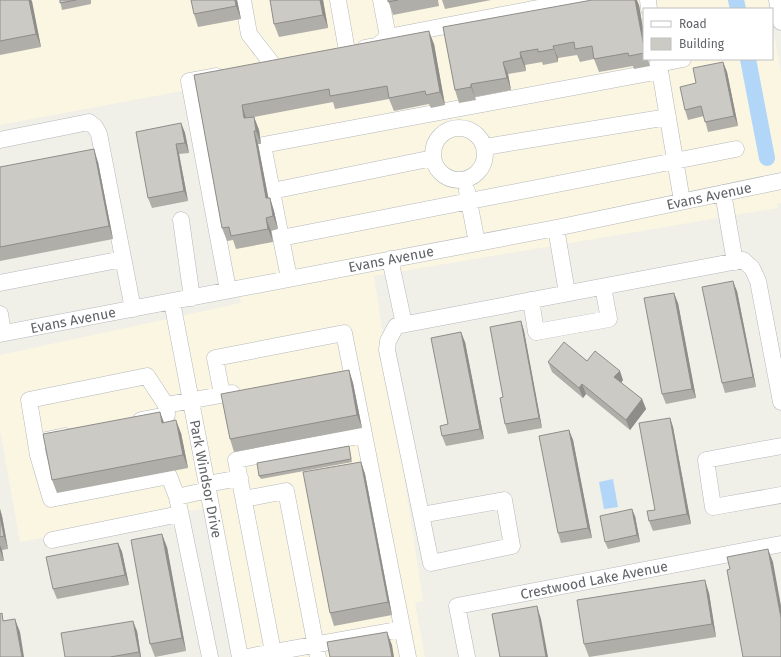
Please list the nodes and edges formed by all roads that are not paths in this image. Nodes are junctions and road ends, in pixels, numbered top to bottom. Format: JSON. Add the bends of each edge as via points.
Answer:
{"nodes":[{"id":1,"x":243,"y":0,"type":"edge"},
{"id":2,"x":338,"y":0,"type":"edge"},
{"id":3,"x":381,"y":0,"type":"edge"},
{"id":4,"x":580,"y":0,"type":"edge"},
{"id":5,"x":388,"y":37,"type":"junction"},
{"id":6,"x":679,"y":60,"type":"edge"},
{"id":7,"x":273,"y":65,"type":"edge"},
{"id":8,"x":658,"y":65,"type":"edge"},
{"id":9,"x":227,"y":74,"type":"edge"},
{"id":10,"x":452,"y":110,"type":"junction"},
{"id":11,"x":668,"y":117,"type":"junction"},
{"id":12,"x":455,"y":128,"type":"junction"},
{"id":13,"x":0,"y":140,"type":"edge"},
{"id":14,"x":485,"y":147,"type":"junction"},
{"id":15,"x":736,"y":149,"type":"dead end"},
{"id":16,"x":433,"y":158,"type":"junction"},
{"id":17,"x":675,"y":161,"type":"junction"},
{"id":18,"x":465,"y":180,"type":"junction"},
{"id":19,"x":781,"y":181,"type":"edge"},
{"id":20,"x":272,"y":191,"type":"junction"},
{"id":21,"x":723,"y":193,"type":"junction"},
{"id":22,"x":469,"y":201,"type":"junction"},
{"id":23,"x":682,"y":201,"type":"junction"},
{"id":24,"x":180,"y":220,"type":"dead end"},
{"id":25,"x":556,"y":228,"type":"junction"},
{"id":26,"x":281,"y":238,"type":"junction"},
{"id":27,"x":477,"y":243,"type":"junction"},
{"id":28,"x":123,"y":259,"type":"junction"},
{"id":29,"x":390,"y":259,"type":"junction"},
{"id":30,"x":735,"y":262,"type":"junction"},
{"id":31,"x":289,"y":278,"type":"junction"},
{"id":32,"x":0,"y":283,"type":"edge"},
{"id":33,"x":603,"y":287,"type":"junction"},
{"id":34,"x":228,"y":290,"type":"junction"},
{"id":35,"x":567,"y":293,"type":"junction"},
{"id":36,"x":192,"y":298,"type":"junction"},
{"id":37,"x":531,"y":300,"type":"junction"},
{"id":38,"x":172,"y":302,"type":"junction"},
{"id":39,"x":133,"y":309,"type":"junction"},
{"id":40,"x":0,"y":314,"type":"edge"},
{"id":41,"x":404,"y":324,"type":"junction"},
{"id":42,"x":2,"y":334,"type":"edge"},
{"id":43,"x":245,"y":390,"type":"edge"},
{"id":44,"x":222,"y":394,"type":"junction"},
{"id":45,"x":191,"y":400,"type":"junction"},
{"id":46,"x":781,"y":402,"type":"edge"},
{"id":47,"x":166,"y":405,"type":"junction"},
{"id":48,"x":129,"y":423,"type":"edge"},
{"id":49,"x":83,"y":432,"type":"edge"},
{"id":50,"x":364,"y":435,"type":"junction"},
{"id":51,"x":36,"y":442,"type":"junction"},
{"id":52,"x":781,"y":446,"type":"edge"},
{"id":53,"x":240,"y":478,"type":"junction"},
{"id":54,"x":208,"y":487,"type":"junction"},
{"id":55,"x":781,"y":495,"type":"edge"},
{"id":56,"x":177,"y":497,"type":"junction"},
{"id":57,"x":244,"y":499,"type":"junction"},
{"id":58,"x":180,"y":514,"type":"junction"},
{"id":59,"x":421,"y":515,"type":"junction"},
{"id":60,"x":52,"y":540,"type":"dead end"},
{"id":61,"x":781,"y":544,"type":"edge"},
{"id":62,"x":402,"y":629,"type":"junction"},
{"id":63,"x":317,"y":651,"type":"edge"},
{"id":64,"x":274,"y":654,"type":"edge"},
{"id":65,"x":210,"y":657,"type":"edge"},
{"id":66,"x":240,"y":657,"type":"edge"},
{"id":67,"x":247,"y":657,"type":"edge"},
{"id":68,"x":408,"y":657,"type":"edge"},
{"id":69,"x":467,"y":657,"type":"edge"}],
"edges":[{"from":1,"to":7,"type":"street","via":[[249,34]]},
{"from":2,"to":5,"type":"street","via":[[340,53],[376,46]]},
{"from":3,"to":5,"type":"street"},
{"from":4,"to":5,"type":"street"},
{"from":6,"to":8,"type":"street"},
{"from":8,"to":10,"type":"street"},
{"from":8,"to":11,"type":"street"},
{"from":9,"to":34,"type":"street","via":[[189,81]]},
{"from":10,"to":12,"type":"street"},
{"from":10,"to":20,"type":"street","via":[[263,145]]},
{"from":11,"to":14,"type":"street"},
{"from":11,"to":17,"type":"street"},
{"from":12,"to":14,"type":"street","via":[[467,128],[475,132]]},
{"from":12,"to":16,"type":"street","via":[[449,129],[436,141]]},
{"from":13,"to":28,"type":"street","via":[[89,122],[95,127],[99,134]]},
{"from":14,"to":18,"type":"street","via":[[484,164],[473,177]]},
{"from":15,"to":17,"type":"street"},
{"from":16,"to":18,"type":"street","via":[[445,176]]},
{"from":16,"to":20,"type":"street"},
{"from":17,"to":22,"type":"street"},
{"from":17,"to":23,"type":"street"},
{"from":18,"to":22,"type":"street"},
{"from":19,"to":21,"type":"street","name":"Evans Avenue"},
{"from":20,"to":26,"type":"street"},
{"from":21,"to":23,"type":"street","name":"Evans Avenue"},
{"from":21,"to":30,"type":"street"},
{"from":22,"to":26,"type":"street"},
{"from":22,"to":27,"type":"street"},
{"from":23,"to":25,"type":"street","name":"Evans Avenue"},
{"from":24,"to":36,"type":"street"},
{"from":25,"to":27,"type":"street","name":"Evans Avenue"},
{"from":25,"to":35,"type":"street"},
{"from":26,"to":31,"type":"street"},
{"from":27,"to":29,"type":"street","name":"Evans Avenue"},
{"from":28,"to":32,"type":"street"},
{"from":28,"to":39,"type":"street"},
{"from":29,"to":31,"type":"street","name":"Evans Avenue"},
{"from":29,"to":41,"type":"street"},
{"from":30,"to":33,"type":"street"},
{"from":30,"to":46,"type":"street","via":[[744,260],[752,268],[758,281]]},
{"from":31,"to":34,"type":"street","name":"Evans Avenue"},
{"from":33,"to":35,"type":"street"},
{"from":33,"to":37,"type":"street","via":[[609,318],[536,332]]},
{"from":34,"to":36,"type":"street","name":"Evans Avenue"},
{"from":35,"to":37,"type":"street"},
{"from":36,"to":38,"type":"street","name":"Evans Avenue"},
{"from":37,"to":41,"type":"street"},
{"from":38,"to":39,"type":"street","name":"Evans Avenue"},
{"from":38,"to":45,"type":"street","name":"Park Windsor Drive"},
{"from":39,"to":42,"type":"street","name":"Evans Avenue"},
{"from":40,"to":42,"type":"street"},
{"from":41,"to":59,"type":"street","via":[[396,326],[388,341],[387,350]]},
{"from":43,"to":44,"type":"street"},
{"from":44,"to":45,"type":"street"},
{"from":44,"to":50,"type":"street","via":[[215,358],[344,333],[344,373]]},
{"from":45,"to":47,"type":"street"},
{"from":45,"to":54,"type":"street","name":"Park Windsor Drive"},
{"from":47,"to":48,"type":"street","via":[[167,415]]},
{"from":47,"to":51,"type":"street","via":[[146,376],[29,400]]},
{"from":49,"to":51,"type":"street"},
{"from":50,"to":53,"type":"street","via":[[236,460]]},
{"from":50,"to":62,"type":"street"},
{"from":51,"to":56,"type":"street","via":[[51,499],[169,476]]},
{"from":52,"to":55,"type":"street","via":[[706,460],[713,507]]},
{"from":53,"to":54,"type":"street"},
{"from":53,"to":57,"type":"street"},
{"from":54,"to":56,"type":"street"},
{"from":54,"to":66,"type":"street","name":"Park Windsor Drive"},
{"from":56,"to":58,"type":"street"},
{"from":57,"to":63,"type":"street","via":[[286,491]]},
{"from":57,"to":64,"type":"street"},
{"from":58,"to":60,"type":"street"},
{"from":58,"to":65,"type":"street"},
{"from":59,"to":59,"type":"street","via":[[504,500],[512,546],[431,563]]},
{"from":61,"to":69,"type":"street","name":"Crestwood Lake Avenue","via":[[457,606]]},
{"from":62,"to":63,"type":"street"},
{"from":62,"to":68,"type":"street"},
{"from":63,"to":64,"type":"street"},
{"from":64,"to":67,"type":"street"}]}
